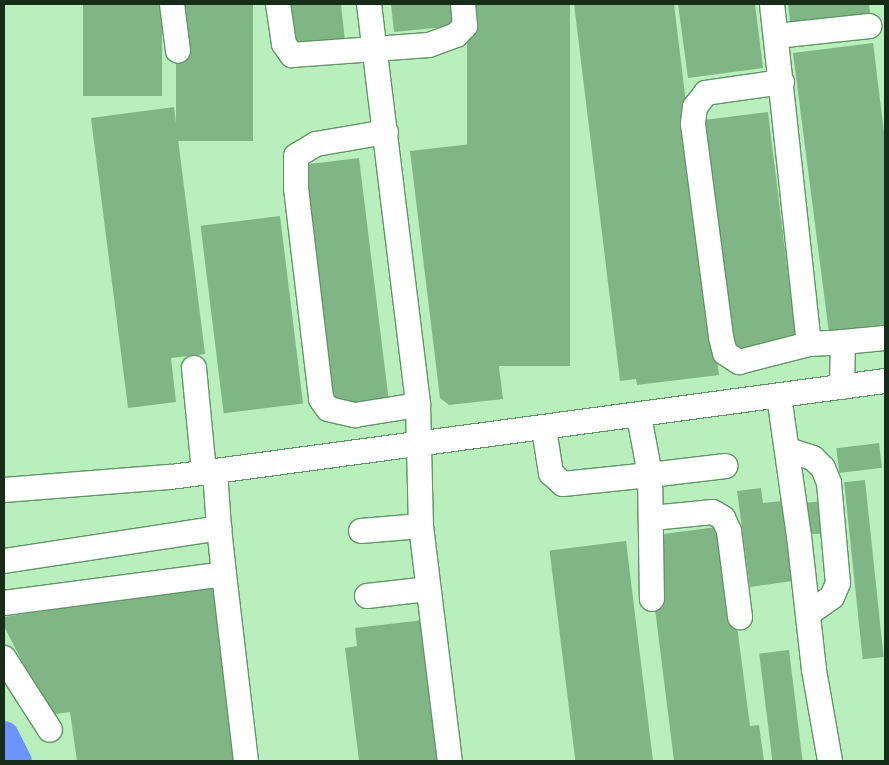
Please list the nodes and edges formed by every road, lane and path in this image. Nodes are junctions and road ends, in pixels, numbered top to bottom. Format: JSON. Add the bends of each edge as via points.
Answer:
{"nodes":[{"id":1,"x":172,"y":4,"type":"edge"},
{"id":2,"x":278,"y":4,"type":"edge"},
{"id":3,"x":369,"y":4,"type":"edge"},
{"id":4,"x":463,"y":4,"type":"edge"},
{"id":5,"x":772,"y":4,"type":"edge"},
{"id":6,"x":869,"y":26,"type":"dead end"},
{"id":7,"x":776,"y":36,"type":"junction"},
{"id":8,"x":376,"y":48,"type":"junction"},
{"id":9,"x":178,"y":52,"type":"dead end"},
{"id":10,"x":782,"y":82,"type":"junction"},
{"id":11,"x":386,"y":132,"type":"junction"},
{"id":12,"x":885,"y":338,"type":"edge"},
{"id":13,"x":843,"y":342,"type":"junction"},
{"id":14,"x":809,"y":344,"type":"junction"},
{"id":15,"x":194,"y":368,"type":"dead end"},
{"id":16,"x":885,"y":381,"type":"edge"},
{"id":17,"x":842,"y":387,"type":"junction"},
{"id":18,"x":885,"y":387,"type":"edge"},
{"id":19,"x":778,"y":396,"type":"junction"},
{"id":20,"x":418,"y":406,"type":"junction"},
{"id":21,"x":639,"y":416,"type":"junction"},
{"id":22,"x":544,"y":429,"type":"junction"},
{"id":23,"x":419,"y":445,"type":"junction"},
{"id":24,"x":788,"y":450,"type":"junction"},
{"id":25,"x":725,"y":466,"type":"dead end"},
{"id":26,"x":209,"y":472,"type":"junction"},
{"id":27,"x":650,"y":475,"type":"junction"},
{"id":28,"x":4,"y":490,"type":"edge"},
{"id":29,"x":652,"y":518,"type":"junction"},
{"id":30,"x":421,"y":526,"type":"junction"},
{"id":31,"x":220,"y":528,"type":"junction"},
{"id":32,"x":361,"y":530,"type":"dead end"},
{"id":33,"x":4,"y":561,"type":"edge"},
{"id":34,"x":224,"y":574,"type":"junction"},
{"id":35,"x":428,"y":589,"type":"junction"},
{"id":36,"x":367,"y":596,"type":"dead end"},
{"id":37,"x":652,"y":599,"type":"dead end"},
{"id":38,"x":4,"y":603,"type":"edge"},
{"id":39,"x":808,"y":614,"type":"junction"},
{"id":40,"x":740,"y":617,"type":"dead end"},
{"id":41,"x":4,"y":658,"type":"edge"},
{"id":42,"x":50,"y":730,"type":"dead end"},
{"id":43,"x":246,"y":761,"type":"edge"},
{"id":44,"x":450,"y":761,"type":"edge"},
{"id":45,"x":830,"y":761,"type":"edge"}],
"edges":[{"from":1,"to":9,"type":"street"},
{"from":2,"to":8,"type":"street","via":[[284,44],[292,55]]},
{"from":3,"to":8,"type":"street"},
{"from":4,"to":8,"type":"street","via":[[465,26],[456,35],[429,45]]},
{"from":5,"to":7,"type":"street"},
{"from":6,"to":7,"type":"street"},
{"from":7,"to":10,"type":"street"},
{"from":8,"to":11,"type":"street"},
{"from":10,"to":14,"type":"street"},
{"from":10,"to":14,"type":"street","via":[[706,93],[695,107],[693,124],[725,353],[740,362]]},
{"from":11,"to":20,"type":"street"},
{"from":11,"to":20,"type":"street","via":[[316,144],[296,156],[296,188],[321,399],[328,408],[356,415]]},
{"from":12,"to":13,"type":"street"},
{"from":13,"to":14,"type":"street"},
{"from":13,"to":17,"type":"street"},
{"from":15,"to":26,"type":"street"},
{"from":16,"to":17,"type":"street"},
{"from":16,"to":18,"type":"street"},
{"from":17,"to":19,"type":"street"},
{"from":19,"to":21,"type":"street"},
{"from":19,"to":24,"type":"street"},
{"from":20,"to":23,"type":"street"},
{"from":21,"to":22,"type":"street"},
{"from":21,"to":27,"type":"street"},
{"from":22,"to":23,"type":"street"},
{"from":22,"to":27,"type":"street","via":[[551,473],[563,484]]},
{"from":23,"to":26,"type":"street"},
{"from":23,"to":30,"type":"street"},
{"from":24,"to":39,"type":"street"},
{"from":24,"to":39,"type":"street","via":[[813,458],[823,468],[829,483],[838,583],[832,597]]},
{"from":25,"to":27,"type":"street"},
{"from":26,"to":28,"type":"street"},
{"from":26,"to":31,"type":"street"},
{"from":27,"to":29,"type":"street"},
{"from":29,"to":37,"type":"street"},
{"from":29,"to":40,"type":"street","via":[[713,512],[723,518],[729,531]]},
{"from":30,"to":32,"type":"street"},
{"from":30,"to":35,"type":"street"},
{"from":31,"to":33,"type":"street"},
{"from":31,"to":34,"type":"street"},
{"from":34,"to":38,"type":"street"},
{"from":34,"to":43,"type":"street"},
{"from":35,"to":36,"type":"street"},
{"from":35,"to":44,"type":"street"},
{"from":39,"to":45,"type":"street"},
{"from":41,"to":42,"type":"street"}]}
